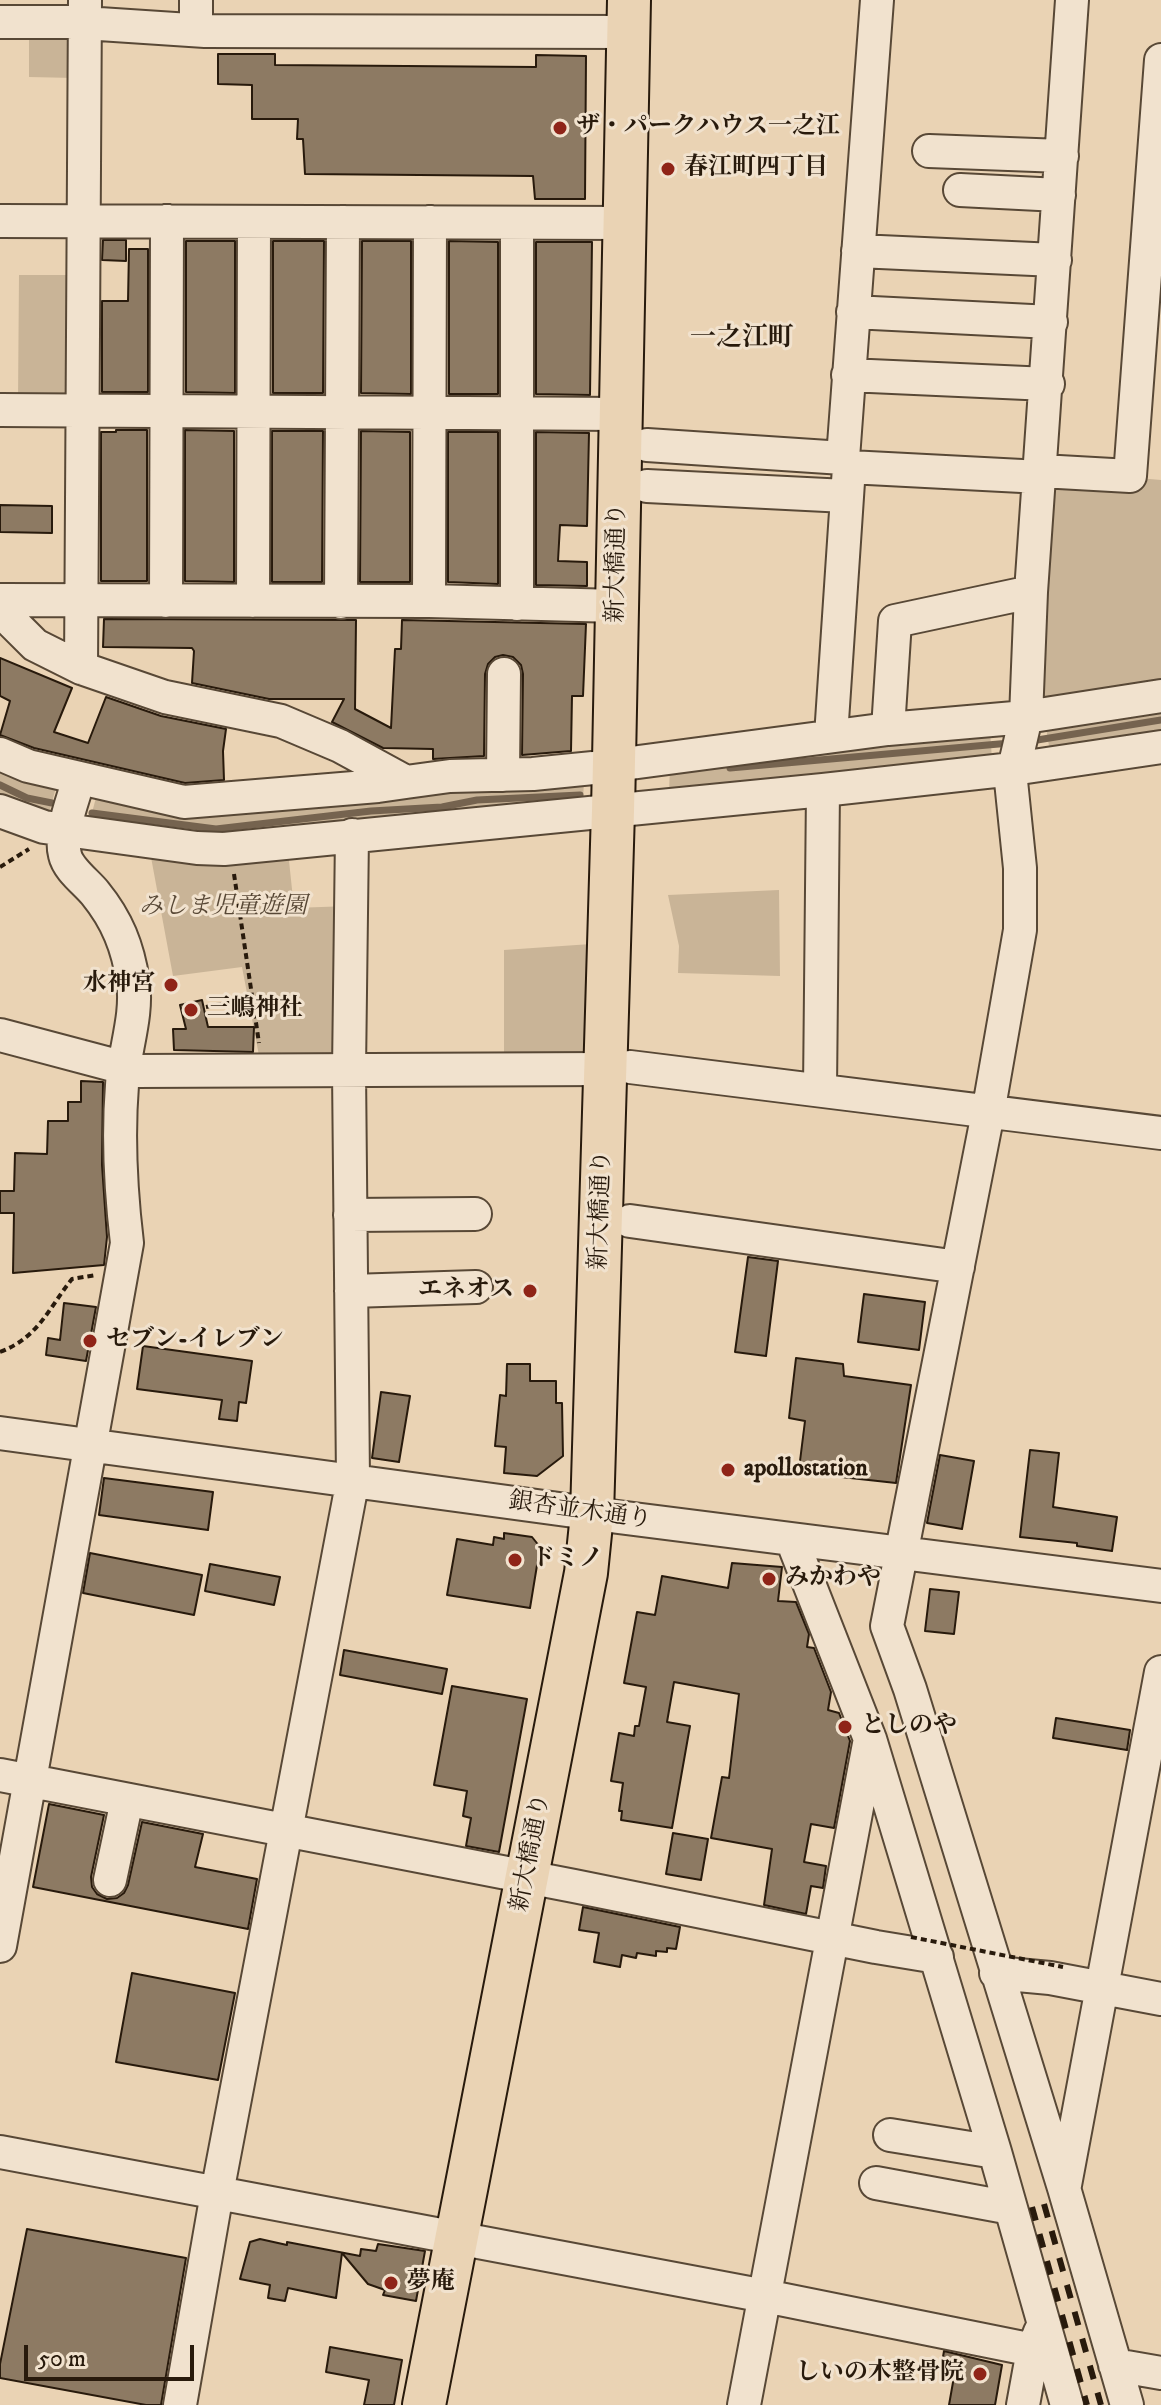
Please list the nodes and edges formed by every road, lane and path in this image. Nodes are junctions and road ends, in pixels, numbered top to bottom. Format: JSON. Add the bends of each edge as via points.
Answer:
{"nodes":[{"id":1,"x":656,"y":0,"type":"edge"},
{"id":2,"x":877,"y":0,"type":"edge"},
{"id":3,"x":1072,"y":0,"type":"edge"},
{"id":4,"x":86,"y":11,"type":"edge"},
{"id":5,"x":196,"y":15,"type":"edge"},
{"id":6,"x":629,"y":16,"type":"edge"},
{"id":7,"x":0,"y":22,"type":"edge"},
{"id":8,"x":1161,"y":60,"type":"edge"},
{"id":9,"x":929,"y":151,"type":"dead end"},
{"id":10,"x":1062,"y":156,"type":"junction"},
{"id":11,"x":960,"y":190,"type":"dead end"},
{"id":12,"x":1059,"y":195,"type":"junction"},
{"id":13,"x":0,"y":221,"type":"edge"},
{"id":14,"x":84,"y":221,"type":"junction"},
{"id":15,"x":167,"y":221,"type":"junction"},
{"id":16,"x":254,"y":222,"type":"junction"},
{"id":17,"x":343,"y":222,"type":"junction"},
{"id":18,"x":430,"y":222,"type":"junction"},
{"id":19,"x":517,"y":223,"type":"junction"},
{"id":20,"x":625,"y":223,"type":"junction"},
{"id":21,"x":858,"y":251,"type":"junction"},
{"id":22,"x":1055,"y":260,"type":"junction"},
{"id":23,"x":853,"y":312,"type":"junction"},
{"id":24,"x":1051,"y":322,"type":"junction"},
{"id":25,"x":848,"y":375,"type":"junction"},
{"id":26,"x":1048,"y":384,"type":"junction"},
{"id":27,"x":0,"y":410,"type":"edge"},
{"id":28,"x":83,"y":411,"type":"junction"},
{"id":29,"x":165,"y":411,"type":"junction"},
{"id":30,"x":253,"y":412,"type":"junction"},
{"id":31,"x":342,"y":412,"type":"junction"},
{"id":32,"x":429,"y":412,"type":"junction"},
{"id":33,"x":516,"y":413,"type":"junction"},
{"id":34,"x":638,"y":449,"type":"junction"},
{"id":35,"x":846,"y":474,"type":"junction"},
{"id":36,"x":1041,"y":474,"type":"junction"},
{"id":37,"x":1031,"y":592,"type":"junction"},
{"id":38,"x":0,"y":600,"type":"edge"},
{"id":39,"x":82,"y":601,"type":"junction"},
{"id":40,"x":166,"y":601,"type":"junction"},
{"id":41,"x":253,"y":601,"type":"junction"},
{"id":42,"x":429,"y":601,"type":"junction"},
{"id":43,"x":341,"y":602,"type":"junction"},
{"id":44,"x":517,"y":604,"type":"junction"},
{"id":45,"x":617,"y":606,"type":"junction"},
{"id":46,"x":0,"y":610,"type":"edge"},
{"id":47,"x":81,"y":668,"type":"junction"},
{"id":48,"x":504,"y":674,"type":"dead end"},
{"id":49,"x":1161,"y":696,"type":"edge"},
{"id":50,"x":1026,"y":717,"type":"junction"},
{"id":51,"x":888,"y":729,"type":"junction"},
{"id":52,"x":831,"y":736,"type":"junction"},
{"id":53,"x":1161,"y":747,"type":"edge"},
{"id":54,"x":0,"y":754,"type":"edge"},
{"id":55,"x":627,"y":763,"type":"junction"},
{"id":56,"x":1013,"y":769,"type":"junction"},
{"id":57,"x":503,"y":775,"type":"junction"},
{"id":58,"x":79,"y":778,"type":"junction"},
{"id":59,"x":392,"y":784,"type":"junction"},
{"id":60,"x":823,"y":790,"type":"junction"},
{"id":61,"x":626,"y":810,"type":"junction"},
{"id":62,"x":0,"y":811,"type":"edge"},
{"id":63,"x":66,"y":830,"type":"junction"},
{"id":64,"x":352,"y":835,"type":"junction"},
{"id":65,"x":230,"y":848,"type":"junction"},
{"id":66,"x":252,"y":998,"type":"junction"},
{"id":67,"x":206,"y":1007,"type":"dead end"},
{"id":68,"x":0,"y":1035,"type":"edge"},
{"id":69,"x":125,"y":1066,"type":"junction"},
{"id":70,"x":618,"y":1068,"type":"junction"},
{"id":71,"x":349,"y":1070,"type":"junction"},
{"id":72,"x":264,"y":1072,"type":"junction"},
{"id":73,"x":820,"y":1089,"type":"junction"},
{"id":74,"x":988,"y":1113,"type":"junction"},
{"id":75,"x":1161,"y":1133,"type":"edge"},
{"id":76,"x":475,"y":1214,"type":"dead end"},
{"id":77,"x":350,"y":1215,"type":"junction"},
{"id":78,"x":630,"y":1221,"type":"junction"},
{"id":79,"x":958,"y":1267,"type":"junction"},
{"id":80,"x":122,"y":1274,"type":"junction"},
{"id":81,"x":476,"y":1287,"type":"dead end"},
{"id":82,"x":351,"y":1291,"type":"junction"},
{"id":83,"x":0,"y":1352,"type":"edge"},
{"id":84,"x":0,"y":1433,"type":"edge"},
{"id":85,"x":92,"y":1446,"type":"junction"},
{"id":86,"x":353,"y":1479,"type":"junction"},
{"id":87,"x":605,"y":1516,"type":"junction"},
{"id":88,"x":792,"y":1540,"type":"junction"},
{"id":89,"x":900,"y":1554,"type":"junction"},
{"id":90,"x":1161,"y":1586,"type":"edge"},
{"id":91,"x":1161,"y":1672,"type":"edge"},
{"id":92,"x":870,"y":1739,"type":"junction"},
{"id":93,"x":15,"y":1778,"type":"edge"},
{"id":94,"x":127,"y":1800,"type":"junction"},
{"id":95,"x":286,"y":1831,"type":"junction"},
{"id":96,"x":110,"y":1880,"type":"dead end"},
{"id":97,"x":539,"y":1880,"type":"junction"},
{"id":98,"x":833,"y":1937,"type":"junction"},
{"id":99,"x":911,"y":1937,"type":"dead end"},
{"id":100,"x":0,"y":1946,"type":"edge"},
{"id":101,"x":937,"y":1957,"type":"junction"},
{"id":102,"x":1063,"y":1967,"type":"dead end"},
{"id":103,"x":996,"y":1973,"type":"junction"},
{"id":104,"x":1103,"y":1988,"type":"junction"},
{"id":105,"x":1161,"y":1999,"type":"edge"},
{"id":106,"x":890,"y":2135,"type":"dead end"},
{"id":107,"x":0,"y":2152,"type":"edge"},
{"id":108,"x":995,"y":2152,"type":"junction"},
{"id":109,"x":876,"y":2183,"type":"dead end"},
{"id":110,"x":1064,"y":2188,"type":"junction"},
{"id":111,"x":217,"y":2193,"type":"junction"},
{"id":112,"x":1011,"y":2208,"type":"junction"},
{"id":113,"x":470,"y":2241,"type":"junction"},
{"id":114,"x":765,"y":2296,"type":"junction"},
{"id":115,"x":1039,"y":2336,"type":"junction"},
{"id":116,"x":1115,"y":2365,"type":"junction"},
{"id":117,"x":1161,"y":2373,"type":"edge"},
{"id":118,"x":180,"y":2405,"type":"edge"},
{"id":119,"x":424,"y":2405,"type":"edge"},
{"id":120,"x":454,"y":2405,"type":"edge"},
{"id":121,"x":744,"y":2405,"type":"edge"},
{"id":122,"x":1023,"y":2405,"type":"edge"},
{"id":123,"x":1067,"y":2405,"type":"edge"},
{"id":124,"x":1127,"y":2405,"type":"edge"}],
"edges":[{"from":1,"to":34,"type":"main road","name":"新大橋通り"},
{"from":2,"to":21,"type":"street"},
{"from":3,"to":10,"type":"street"},
{"from":4,"to":5,"type":"street"},
{"from":4,"to":7,"type":"street"},
{"from":4,"to":14,"type":"street"},
{"from":5,"to":6,"type":"street"},
{"from":6,"to":20,"type":"main road","name":"新大橋通り"},
{"from":8,"to":36,"type":"street","via":[[1130,476]]},
{"from":9,"to":10,"type":"street"},
{"from":10,"to":12,"type":"street"},
{"from":11,"to":12,"type":"street"},
{"from":12,"to":22,"type":"street"},
{"from":13,"to":14,"type":"street"},
{"from":14,"to":15,"type":"street"},
{"from":14,"to":28,"type":"street"},
{"from":15,"to":16,"type":"street"},
{"from":15,"to":29,"type":"street"},
{"from":16,"to":17,"type":"street"},
{"from":16,"to":30,"type":"street"},
{"from":17,"to":18,"type":"street"},
{"from":17,"to":31,"type":"street"},
{"from":18,"to":19,"type":"street"},
{"from":18,"to":32,"type":"street"},
{"from":19,"to":20,"type":"street"},
{"from":19,"to":33,"type":"street"},
{"from":20,"to":34,"type":"main road","name":"新大橋通り"},
{"from":21,"to":22,"type":"street"},
{"from":21,"to":23,"type":"street"},
{"from":22,"to":24,"type":"street"},
{"from":23,"to":24,"type":"street"},
{"from":23,"to":25,"type":"street"},
{"from":24,"to":26,"type":"street"},
{"from":25,"to":26,"type":"street"},
{"from":25,"to":35,"type":"street"},
{"from":26,"to":36,"type":"street"},
{"from":27,"to":28,"type":"street"},
{"from":28,"to":29,"type":"street"},
{"from":28,"to":39,"type":"street"},
{"from":29,"to":30,"type":"street"},
{"from":29,"to":40,"type":"street"},
{"from":30,"to":31,"type":"street"},
{"from":30,"to":41,"type":"street"},
{"from":31,"to":32,"type":"street"},
{"from":31,"to":43,"type":"street"},
{"from":32,"to":33,"type":"street"},
{"from":32,"to":42,"type":"street"},
{"from":33,"to":34,"type":"street"},
{"from":33,"to":44,"type":"street"},
{"from":34,"to":35,"type":"street"},
{"from":34,"to":45,"type":"main road","name":"新大橋通り"},
{"from":34,"to":55,"type":"main road","name":"新大橋通り"},
{"from":35,"to":36,"type":"street"},
{"from":35,"to":52,"type":"street"},
{"from":36,"to":37,"type":"street"},
{"from":37,"to":50,"type":"street"},
{"from":37,"to":51,"type":"street","via":[[895,621]]},
{"from":38,"to":39,"type":"street"},
{"from":39,"to":40,"type":"street"},
{"from":39,"to":47,"type":"street"},
{"from":40,"to":41,"type":"street"},
{"from":41,"to":43,"type":"street"},
{"from":42,"to":43,"type":"street"},
{"from":42,"to":44,"type":"street"},
{"from":44,"to":45,"type":"street"},
{"from":45,"to":55,"type":"main road","name":"新大橋通り"},
{"from":46,"to":47,"type":"street","via":[[35,645]]},
{"from":47,"to":59,"type":"street","via":[[165,697],[281,721],[340,746]]},
{"from":48,"to":57,"type":"street"},
{"from":49,"to":50,"type":"street"},
{"from":50,"to":51,"type":"street"},
{"from":50,"to":56,"type":"street"},
{"from":51,"to":52,"type":"street"},
{"from":52,"to":55,"type":"street"},
{"from":53,"to":56,"type":"street"},
{"from":54,"to":58,"type":"street"},
{"from":55,"to":57,"type":"street"},
{"from":55,"to":61,"type":"main road","name":"新大橋通り"},
{"from":56,"to":60,"type":"street"},
{"from":56,"to":74,"type":"street","via":[[1020,930]]},
{"from":57,"to":59,"type":"street"},
{"from":58,"to":59,"type":"street","via":[[184,802]]},
{"from":58,"to":63,"type":"street"},
{"from":60,"to":61,"type":"street"},
{"from":60,"to":73,"type":"street"},
{"from":61,"to":64,"type":"street"},
{"from":61,"to":70,"type":"main road","name":"新大橋通り"},
{"from":62,"to":63,"type":"street"},
{"from":63,"to":65,"type":"street"},
{"from":63,"to":69,"type":"street","via":[[67,861],[120,929],[134,1005]]},
{"from":64,"to":65,"type":"street"},
{"from":64,"to":71,"type":"street"},
{"from":65,"to":66,"type":"path"},
{"from":66,"to":67,"type":"path"},
{"from":66,"to":72,"type":"path"},
{"from":68,"to":69,"type":"street"},
{"from":69,"to":72,"type":"street","via":[[136,1071]]},
{"from":69,"to":80,"type":"street","via":[[127,1243]]},
{"from":70,"to":71,"type":"street"},
{"from":70,"to":73,"type":"street"},
{"from":70,"to":78,"type":"main road","name":"新大橋通り"},
{"from":70,"to":87,"type":"main road","name":"新大橋通り"},
{"from":71,"to":72,"type":"street"},
{"from":71,"to":77,"type":"street"},
{"from":73,"to":74,"type":"street"},
{"from":74,"to":75,"type":"street"},
{"from":74,"to":79,"type":"street"},
{"from":76,"to":77,"type":"street"},
{"from":77,"to":82,"type":"street"},
{"from":78,"to":79,"type":"street"},
{"from":78,"to":87,"type":"main road","name":"新大橋通り"},
{"from":79,"to":89,"type":"street"},
{"from":80,"to":83,"type":"path","via":[[72,1279],[45,1321]]},
{"from":80,"to":85,"type":"street"},
{"from":81,"to":82,"type":"street"},
{"from":82,"to":86,"type":"street"},
{"from":84,"to":85,"type":"street","name":"銀杏並木通り"},
{"from":85,"to":86,"type":"street","name":"銀杏並木通り"},
{"from":85,"to":93,"type":"street"},
{"from":86,"to":87,"type":"street","name":"銀杏並木通り"},
{"from":86,"to":95,"type":"street"},
{"from":87,"to":88,"type":"street","name":"銀杏並木通り"},
{"from":87,"to":97,"type":"main road","name":"新大橋通り","via":[[586,1573]]},
{"from":88,"to":89,"type":"street","name":"銀杏並木通り"},
{"from":88,"to":92,"type":"street"},
{"from":89,"to":90,"type":"street","name":"銀杏並木通り"},
{"from":89,"to":103,"type":"street","via":[[887,1626]]},
{"from":91,"to":104,"type":"street"},
{"from":92,"to":98,"type":"street"},
{"from":92,"to":101,"type":"street"},
{"from":93,"to":94,"type":"street"},
{"from":93,"to":100,"type":"street"},
{"from":94,"to":95,"type":"street"},
{"from":94,"to":96,"type":"street"},
{"from":95,"to":97,"type":"street"},
{"from":95,"to":111,"type":"street"},
{"from":97,"to":98,"type":"street"},
{"from":97,"to":113,"type":"main road","name":"新大橋通り"},
{"from":98,"to":101,"type":"street"},
{"from":98,"to":114,"type":"street"},
{"from":99,"to":102,"type":"path","bridge":true},
{"from":101,"to":108,"type":"street"},
{"from":103,"to":104,"type":"street"},
{"from":103,"to":110,"type":"street"},
{"from":104,"to":105,"type":"street"},
{"from":104,"to":110,"type":"street"},
{"from":106,"to":108,"type":"street"},
{"from":107,"to":111,"type":"street"},
{"from":108,"to":112,"type":"street"},
{"from":109,"to":112,"type":"street"},
{"from":110,"to":116,"type":"street"},
{"from":111,"to":113,"type":"street"},
{"from":111,"to":118,"type":"street"},
{"from":112,"to":115,"type":"street"},
{"from":113,"to":114,"type":"street"},
{"from":113,"to":119,"type":"main road","name":"新大橋通り"},
{"from":113,"to":120,"type":"main road","name":"新大橋通り"},
{"from":114,"to":115,"type":"street"},
{"from":114,"to":121,"type":"street"},
{"from":115,"to":122,"type":"street"},
{"from":115,"to":123,"type":"street"},
{"from":116,"to":117,"type":"street"},
{"from":116,"to":124,"type":"street"}]}
